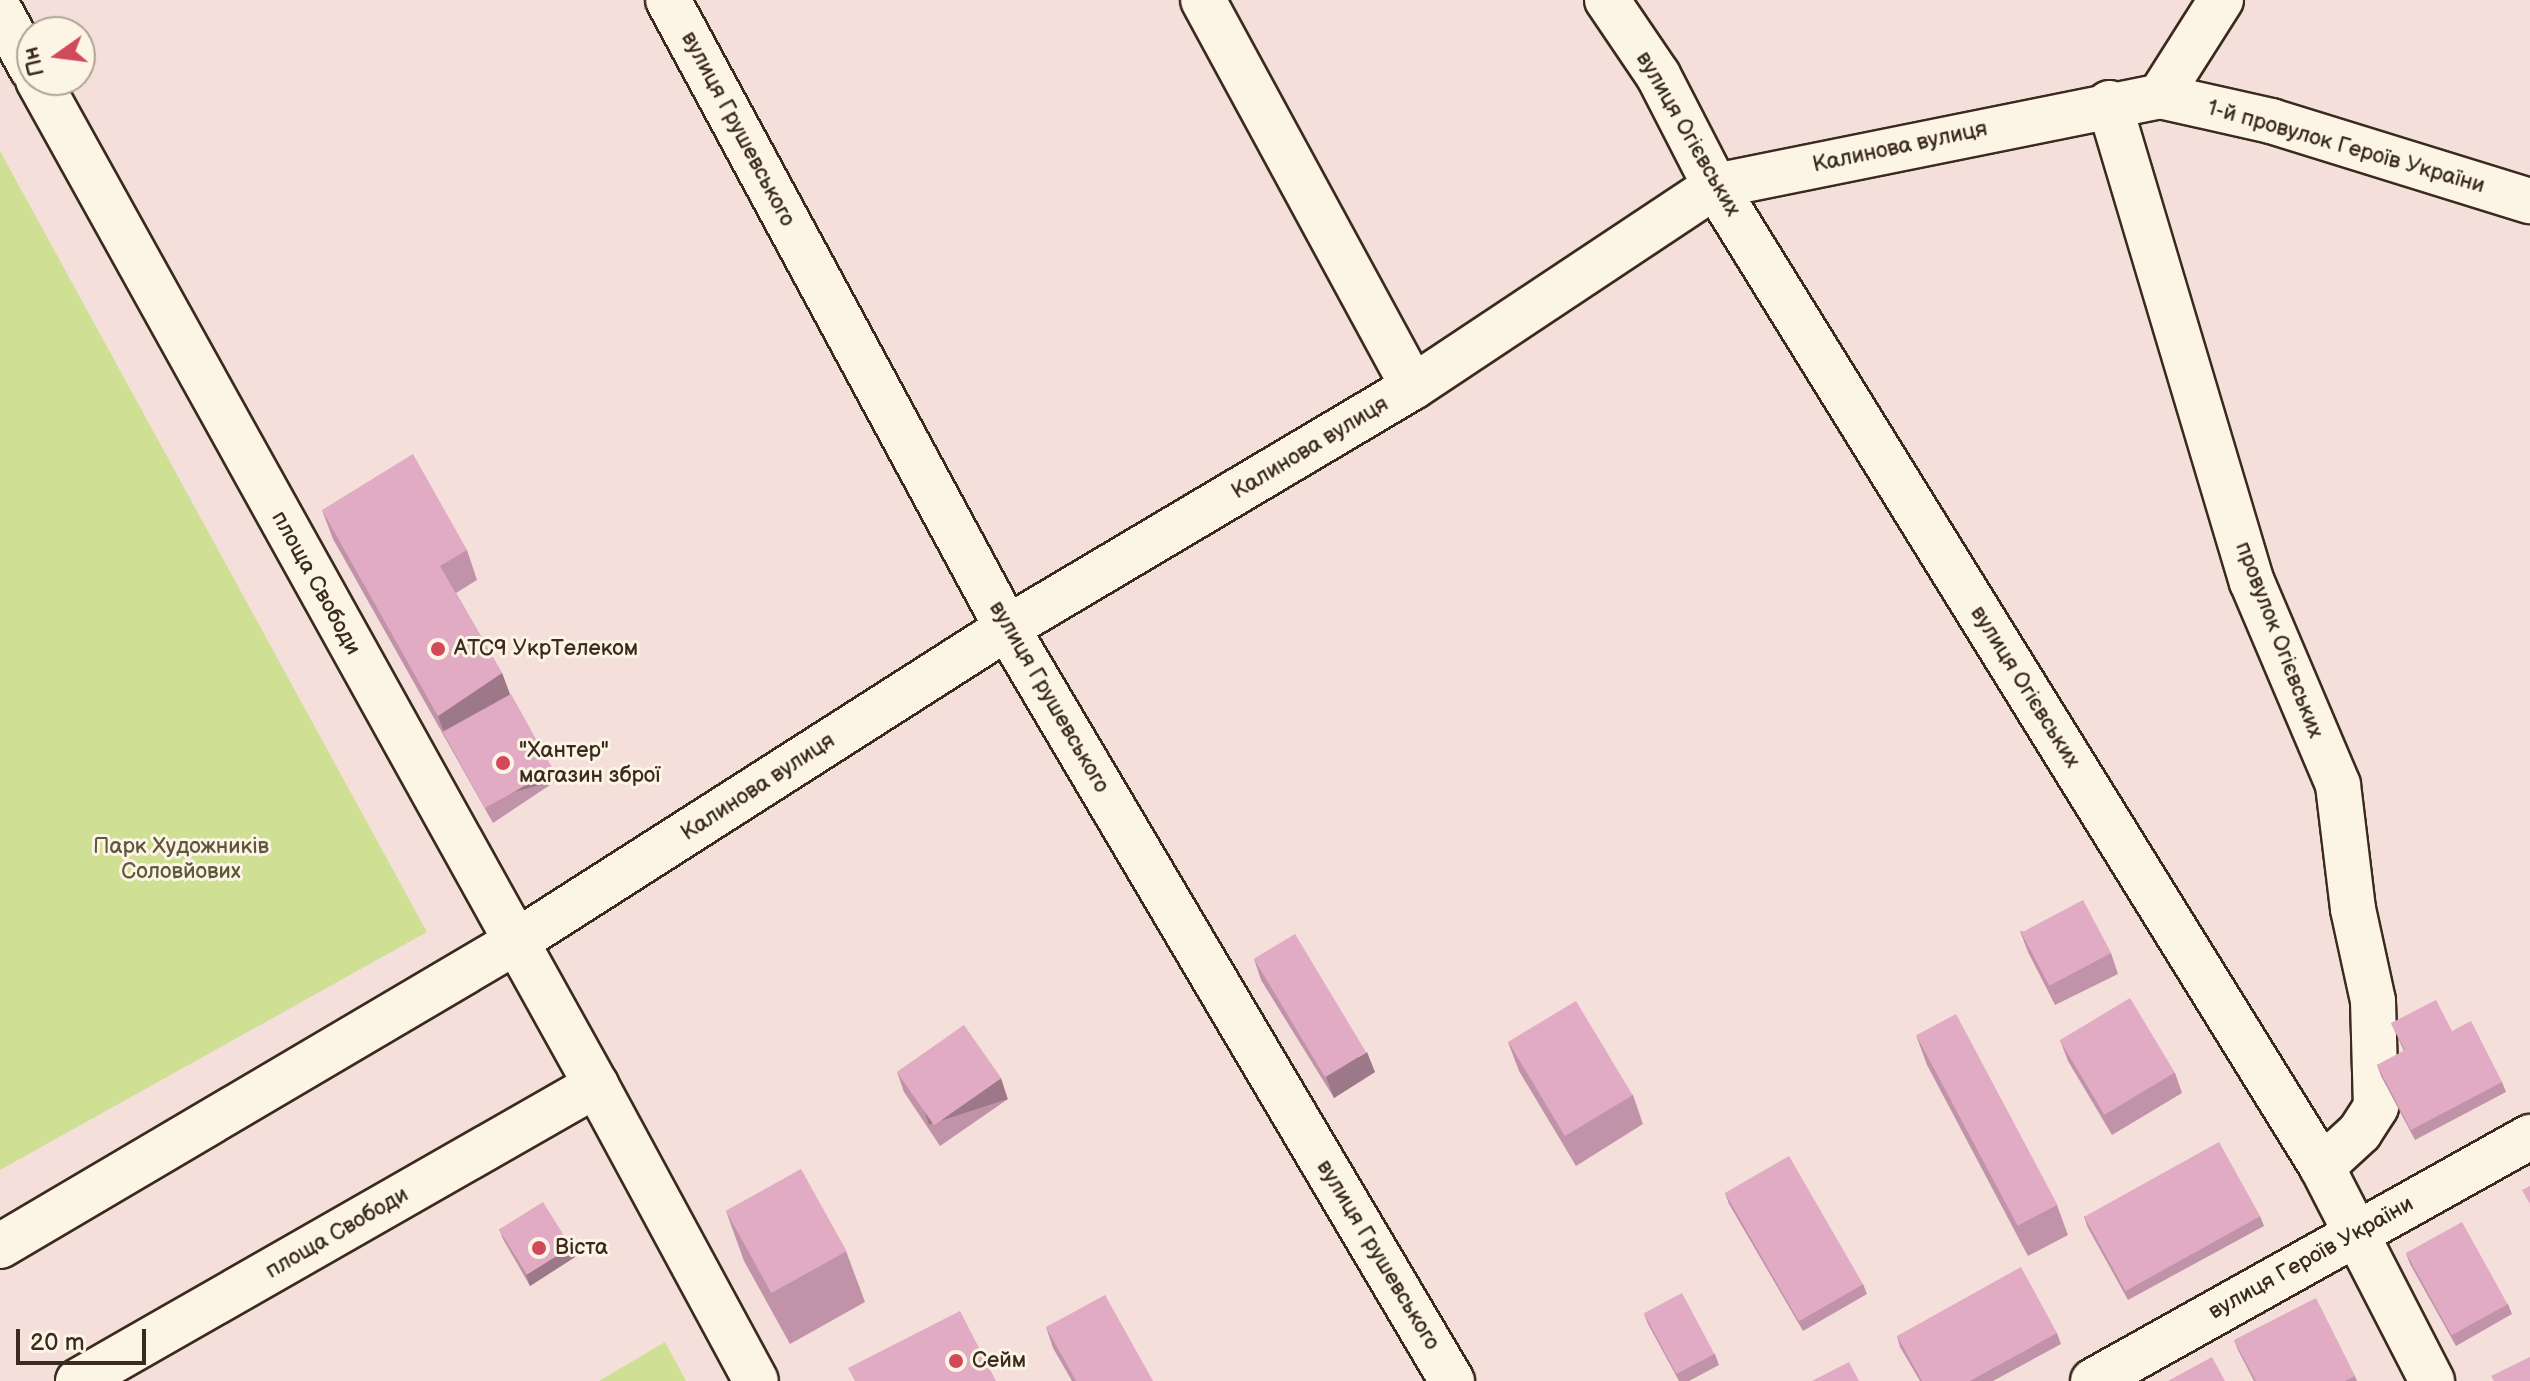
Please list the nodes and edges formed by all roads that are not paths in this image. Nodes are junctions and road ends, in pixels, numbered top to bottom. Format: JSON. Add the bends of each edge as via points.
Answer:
{"nodes":[{"id":1,"x":668,"y":0,"type":"edge"},
{"id":2,"x":1203,"y":0,"type":"edge"},
{"id":3,"x":1607,"y":0,"type":"edge"},
{"id":4,"x":2221,"y":0,"type":"edge"},
{"id":5,"x":0,"y":11,"type":"edge"},
{"id":6,"x":16,"y":40,"type":"edge"},
{"id":7,"x":47,"y":96,"type":"edge"},
{"id":8,"x":2160,"y":96,"type":"junction"},
{"id":9,"x":2109,"y":103,"type":"junction"},
{"id":10,"x":1715,"y":186,"type":"junction"},
{"id":11,"x":2530,"y":201,"type":"edge"},
{"id":12,"x":1413,"y":387,"type":"junction"},
{"id":13,"x":1007,"y":628,"type":"junction"},
{"id":14,"x":514,"y":943,"type":"junction"},
{"id":15,"x":596,"y":1085,"type":"junction"},
{"id":16,"x":2530,"y":1137,"type":"edge"},
{"id":17,"x":2322,"y":1167,"type":"junction"},
{"id":18,"x":2357,"y":1232,"type":"junction"},
{"id":19,"x":0,"y":1246,"type":"edge"},
{"id":20,"x":78,"y":1381,"type":"edge"},
{"id":21,"x":756,"y":1381,"type":"edge"},
{"id":22,"x":1452,"y":1381,"type":"edge"},
{"id":23,"x":2093,"y":1381,"type":"edge"},
{"id":24,"x":2432,"y":1381,"type":"edge"}],
"edges":[{"from":1,"to":13,"type":"street","name":"вулиця Грушевського"},
{"from":2,"to":12,"type":"street"},
{"from":3,"to":10,"type":"street","name":"вулиця Огієвських","via":[[1658,75]]},
{"from":4,"to":8,"type":"street"},
{"from":5,"to":6,"type":"street"},
{"from":7,"to":14,"type":"street","name":"площа Свободи"},
{"from":8,"to":9,"type":"street","name":"Калинова вулиця"},
{"from":8,"to":11,"type":"street","name":"1-й провулок Героїв України","via":[[2271,121]]},
{"from":9,"to":10,"type":"street","name":"Калинова вулиця"},
{"from":9,"to":17,"type":"street","name":"провулок Огієвських","via":[[2252,582],[2338,785],[2353,909],[2373,1001],[2376,1107],[2360,1132]]},
{"from":10,"to":12,"type":"street","name":"Калинова вулиця"},
{"from":10,"to":17,"type":"street","name":"вулиця Огієвських"},
{"from":12,"to":13,"type":"street","name":"Калинова вулиця"},
{"from":13,"to":14,"type":"street","name":"Калинова вулиця"},
{"from":13,"to":22,"type":"street","name":"вулиця Грушевського"},
{"from":14,"to":15,"type":"street","name":"площа Свободи"},
{"from":14,"to":19,"type":"street","name":"Калинова вулиця"},
{"from":15,"to":20,"type":"street","name":"площа Свободи"},
{"from":15,"to":21,"type":"street","name":"площа Свободи"},
{"from":16,"to":18,"type":"street","name":"вулиця Героїв України"},
{"from":17,"to":18,"type":"street","name":"вулиця Огієвських"},
{"from":18,"to":23,"type":"street","name":"вулиця Героїв України"},
{"from":18,"to":24,"type":"street","name":"вулиця Огієвських"}]}
